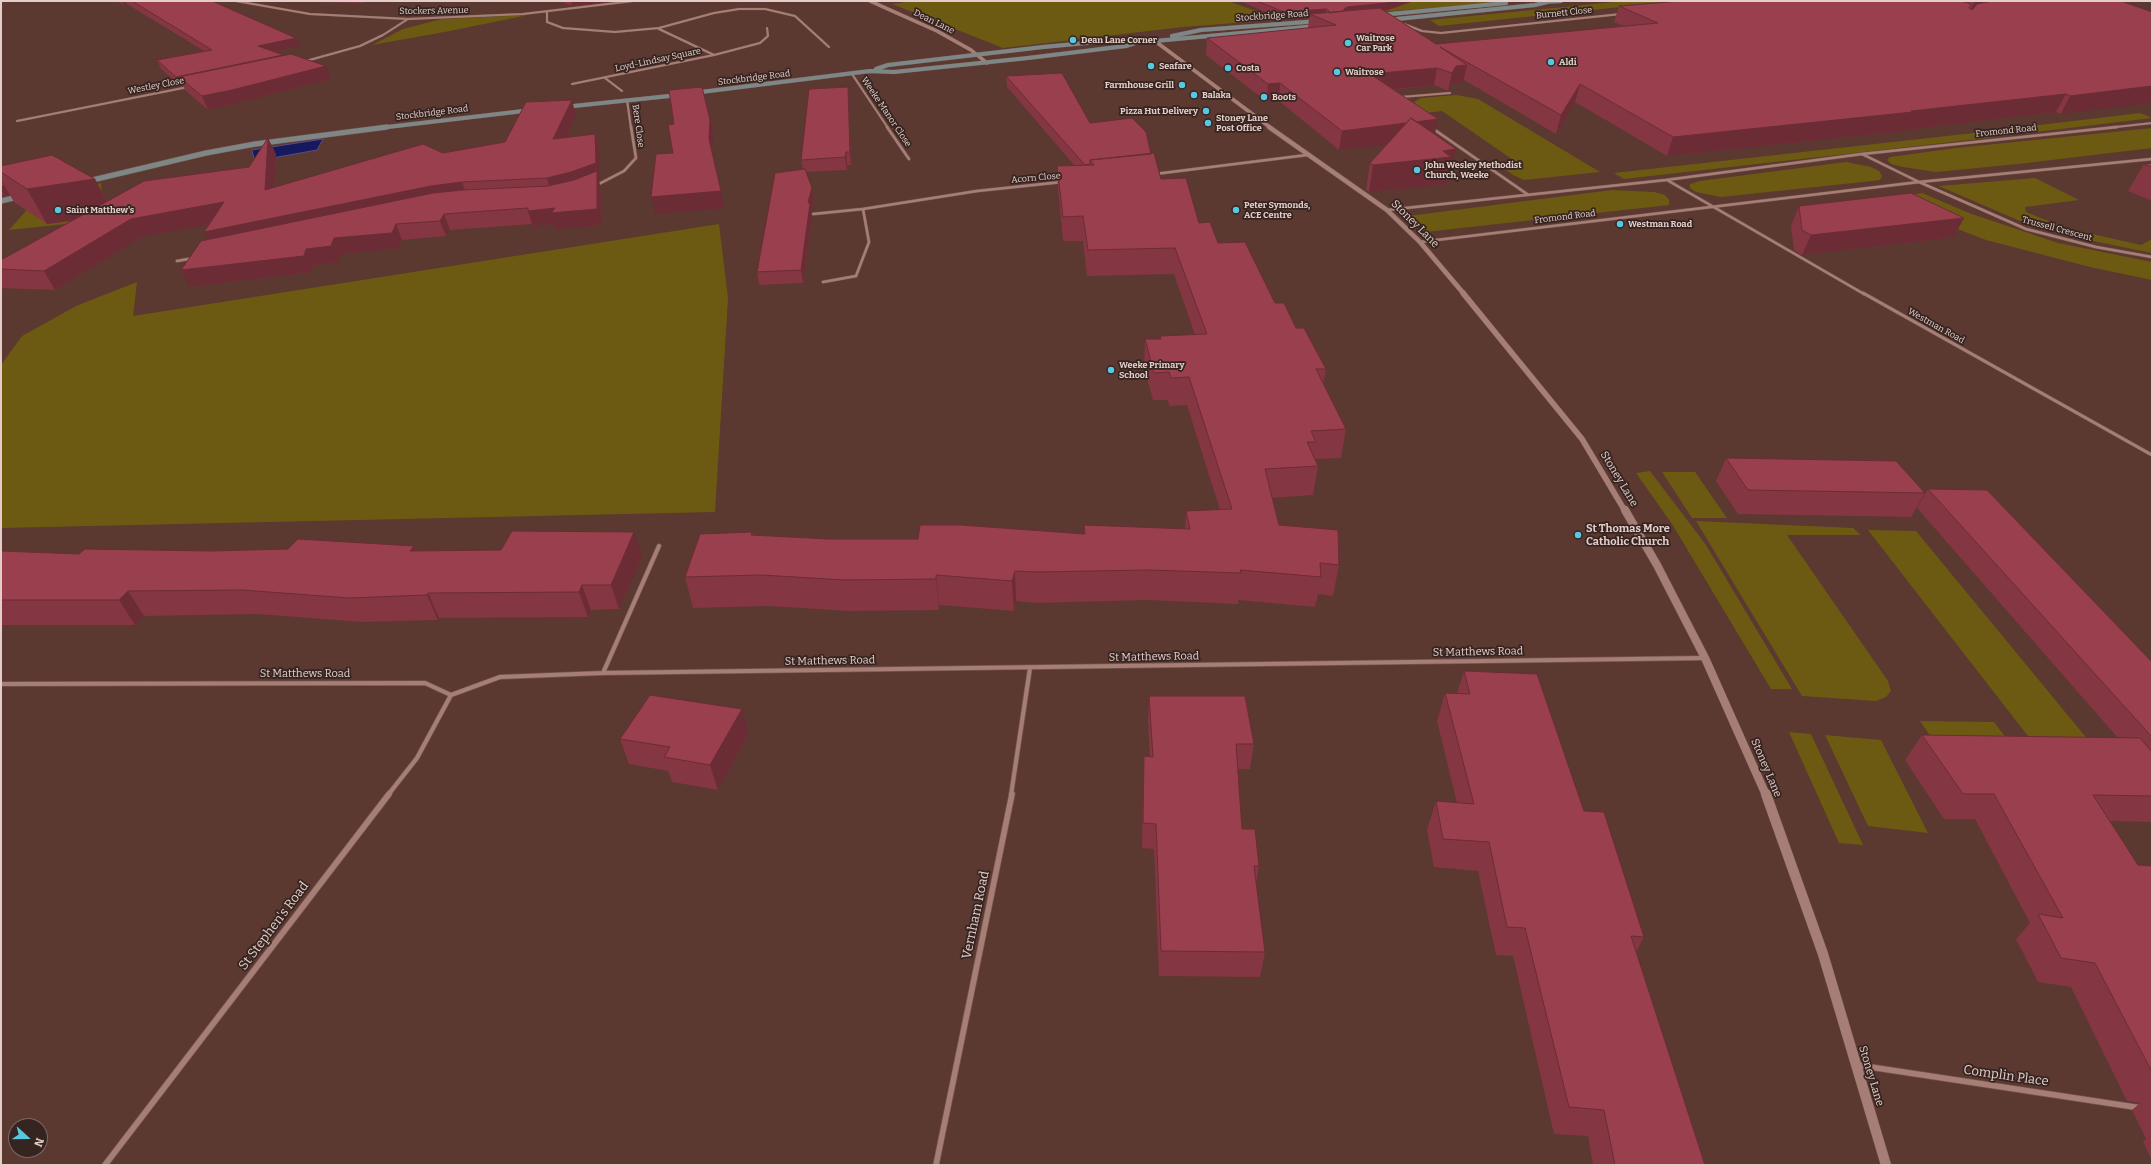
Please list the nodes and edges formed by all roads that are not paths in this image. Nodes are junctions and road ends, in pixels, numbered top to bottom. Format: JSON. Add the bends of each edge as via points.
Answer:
{"nodes":[{"id":1,"x":236,"y":1,"type":"edge"},
{"id":2,"x":633,"y":1,"type":"edge"},
{"id":3,"x":870,"y":1,"type":"edge"},
{"id":4,"x":1561,"y":1,"type":"edge"},
{"id":5,"x":1547,"y":2,"type":"junction"},
{"id":6,"x":547,"y":12,"type":"junction"},
{"id":7,"x":1386,"y":14,"type":"junction"},
{"id":8,"x":1622,"y":14,"type":"dead end"},
{"id":9,"x":1372,"y":16,"type":"edge"},
{"id":10,"x":408,"y":19,"type":"junction"},
{"id":11,"x":1328,"y":20,"type":"edge"},
{"id":12,"x":1395,"y":20,"type":"junction"},
{"id":13,"x":1381,"y":21,"type":"edge"},
{"id":14,"x":1322,"y":26,"type":"edge"},
{"id":15,"x":659,"y":28,"type":"junction"},
{"id":16,"x":767,"y":28,"type":"dead end"},
{"id":17,"x":1167,"y":39,"type":"junction"},
{"id":18,"x":1141,"y":41,"type":"junction"},
{"id":19,"x":1155,"y":41,"type":"junction"},
{"id":20,"x":829,"y":47,"type":"dead end"},
{"id":21,"x":976,"y":54,"type":"junction"},
{"id":22,"x":714,"y":55,"type":"junction"},
{"id":23,"x":300,"y":63,"type":"edge"},
{"id":24,"x":987,"y":63,"type":"junction"},
{"id":25,"x":870,"y":71,"type":"junction"},
{"id":26,"x":852,"y":74,"type":"junction"},
{"id":27,"x":605,"y":78,"type":"junction"},
{"id":28,"x":572,"y":84,"type":"dead end"},
{"id":29,"x":194,"y":86,"type":"edge"},
{"id":30,"x":622,"y":91,"type":"dead end"},
{"id":31,"x":1450,"y":93,"type":"edge"},
{"id":32,"x":1396,"y":98,"type":"edge"},
{"id":33,"x":627,"y":100,"type":"junction"},
{"id":34,"x":559,"y":107,"type":"edge"},
{"id":35,"x":537,"y":110,"type":"edge"},
{"id":36,"x":17,"y":121,"type":"dead end"},
{"id":37,"x":2152,"y":123,"type":"edge"},
{"id":38,"x":1426,"y":124,"type":"edge"},
{"id":39,"x":1862,"y":154,"type":"junction"},
{"id":40,"x":1307,"y":155,"type":"junction"},
{"id":41,"x":909,"y":159,"type":"dead end"},
{"id":42,"x":2152,"y":159,"type":"edge"},
{"id":43,"x":1153,"y":175,"type":"edge"},
{"id":44,"x":1666,"y":180,"type":"junction"},
{"id":45,"x":1065,"y":182,"type":"edge"},
{"id":46,"x":1919,"y":182,"type":"junction"},
{"id":47,"x":79,"y":183,"type":"edge"},
{"id":48,"x":589,"y":188,"type":"edge"},
{"id":49,"x":1527,"y":194,"type":"junction"},
{"id":50,"x":24,"y":195,"type":"edge"},
{"id":51,"x":1,"y":201,"type":"edge"},
{"id":52,"x":1713,"y":208,"type":"junction"},
{"id":53,"x":863,"y":209,"type":"junction"},
{"id":54,"x":1388,"y":210,"type":"junction"},
{"id":55,"x":814,"y":214,"type":"dead end"},
{"id":56,"x":1420,"y":242,"type":"junction"},
{"id":57,"x":200,"y":256,"type":"edge"},
{"id":58,"x":2152,"y":257,"type":"edge"},
{"id":59,"x":177,"y":261,"type":"dead end"},
{"id":60,"x":823,"y":282,"type":"dead end"},
{"id":61,"x":2152,"y":455,"type":"edge"},
{"id":62,"x":659,"y":546,"type":"dead end"},
{"id":63,"x":1705,"y":658,"type":"junction"},
{"id":64,"x":1030,"y":668,"type":"junction"},
{"id":65,"x":603,"y":673,"type":"junction"},
{"id":66,"x":1,"y":684,"type":"edge"},
{"id":67,"x":451,"y":695,"type":"junction"},
{"id":68,"x":1856,"y":1065,"type":"junction"},
{"id":69,"x":2152,"y":1109,"type":"edge"},
{"id":70,"x":105,"y":1165,"type":"edge"},
{"id":71,"x":936,"y":1165,"type":"edge"},
{"id":72,"x":1886,"y":1165,"type":"edge"}],
"edges":[{"from":1,"to":10,"type":"street","name":"Stockers Avenue","via":[[310,14]]},
{"from":2,"to":6,"type":"street","name":"Stockers Avenue"},
{"from":3,"to":21,"type":"street","name":"Dean Lane","via":[[937,31]]},
{"from":4,"to":5,"type":"main road"},
{"from":5,"to":7,"type":"main road"},
{"from":5,"to":12,"type":"main road"},
{"from":6,"to":10,"type":"street","name":"Stockers Avenue"},
{"from":6,"to":15,"type":"street","via":[[547,22],[563,28],[615,32]]},
{"from":7,"to":9,"type":"main road"},
{"from":7,"to":12,"type":"street","name":"Burnett Close"},
{"from":8,"to":12,"type":"street","name":"Burnett Close","via":[[1441,33],[1422,31]]},
{"from":10,"to":23,"type":"street","via":[[360,46]]},
{"from":11,"to":17,"type":"main road","name":"Stockbridge Road","via":[[1187,31]]},
{"from":12,"to":13,"type":"main road"},
{"from":14,"to":17,"type":"main road","name":"Stockbridge Road"},
{"from":15,"to":20,"type":"street","via":[[714,13],[764,9],[795,16]]},
{"from":15,"to":22,"type":"street","name":"Loyd-Lindsay Square"},
{"from":16,"to":22,"type":"street","name":"Loyd-Lindsay Square","via":[[768,36],[760,43]]},
{"from":17,"to":19,"type":"main road","name":"Stockbridge Road"},
{"from":18,"to":19,"type":"main road","name":"Stockbridge Road"},
{"from":18,"to":21,"type":"main road","name":"Stockbridge Road","via":[[1118,40]]},
{"from":18,"to":24,"type":"main road","name":"Stockbridge Road","via":[[1126,46]]},
{"from":19,"to":40,"type":"street","name":"Stoney Lane"},
{"from":21,"to":24,"type":"street","name":"Dean Lane"},
{"from":21,"to":25,"type":"main road","name":"Stockbridge Road","via":[[888,65]]},
{"from":22,"to":27,"type":"street","name":"Loyd-Lindsay Square"},
{"from":24,"to":25,"type":"main road","name":"Stockbridge Road","via":[[894,72]]},
{"from":25,"to":26,"type":"main road","name":"Stockbridge Road"},
{"from":26,"to":33,"type":"main road","name":"Stockbridge Road"},
{"from":26,"to":41,"type":"street","name":"Weeke Manor Close"},
{"from":27,"to":28,"type":"street","name":"Loyd-Lindsay Square"},
{"from":27,"to":30,"type":"street","name":"Loyd-Lindsay Square"},
{"from":29,"to":36,"type":"street","name":"Westley Close"},
{"from":31,"to":32,"type":"street"},
{"from":33,"to":34,"type":"main road","name":"Stockbridge Road"},
{"from":33,"to":48,"type":"street","name":"Bere Close","via":[[636,158],[624,171]]},
{"from":35,"to":47,"type":"main road","name":"Stockbridge Road","via":[[255,144]]},
{"from":37,"to":39,"type":"street","name":"Fromond Road"},
{"from":38,"to":49,"type":"street"},
{"from":39,"to":44,"type":"street","name":"Fromond Road"},
{"from":39,"to":46,"type":"street"},
{"from":40,"to":43,"type":"street"},
{"from":40,"to":54,"type":"street","name":"Stoney Lane"},
{"from":42,"to":46,"type":"street","name":"Fromond Road"},
{"from":44,"to":49,"type":"street","name":"Fromond Road"},
{"from":44,"to":52,"type":"street"},
{"from":45,"to":53,"type":"street","name":"Acorn Close","via":[[977,191]]},
{"from":46,"to":52,"type":"street","name":"Fromond Road"},
{"from":46,"to":58,"type":"street","name":"Trussell Crescent","via":[[2026,229]]},
{"from":49,"to":54,"type":"street","name":"Fromond Road"},
{"from":50,"to":51,"type":"main road"},
{"from":52,"to":56,"type":"street","name":"Fromond Road"},
{"from":52,"to":61,"type":"street","name":"Westman Road"},
{"from":53,"to":55,"type":"street","name":"Acorn Close"},
{"from":53,"to":60,"type":"street","via":[[869,242],[856,276]]},
{"from":54,"to":56,"type":"street","name":"Stoney Lane"},
{"from":56,"to":63,"type":"street","name":"Stoney Lane","via":[[1582,439],[1657,565]]},
{"from":57,"to":59,"type":"street"},
{"from":62,"to":65,"type":"street"},
{"from":63,"to":64,"type":"street","name":"St Matthews Road"},
{"from":63,"to":68,"type":"street","name":"Stoney Lane","via":[[1760,776],[1823,954]]},
{"from":64,"to":65,"type":"street","name":"St Matthews Road"},
{"from":64,"to":71,"type":"street","name":"Vernham Road","via":[[1012,792]]},
{"from":65,"to":67,"type":"street","name":"St Matthews Road","via":[[500,677]]},
{"from":66,"to":67,"type":"street","name":"St Matthews Road","via":[[425,683]]},
{"from":67,"to":70,"type":"street","name":"St Stephen's Road","via":[[417,758]]},
{"from":68,"to":69,"type":"street","name":"Complin Place"},
{"from":68,"to":72,"type":"street","name":"Stoney Lane"}]}
